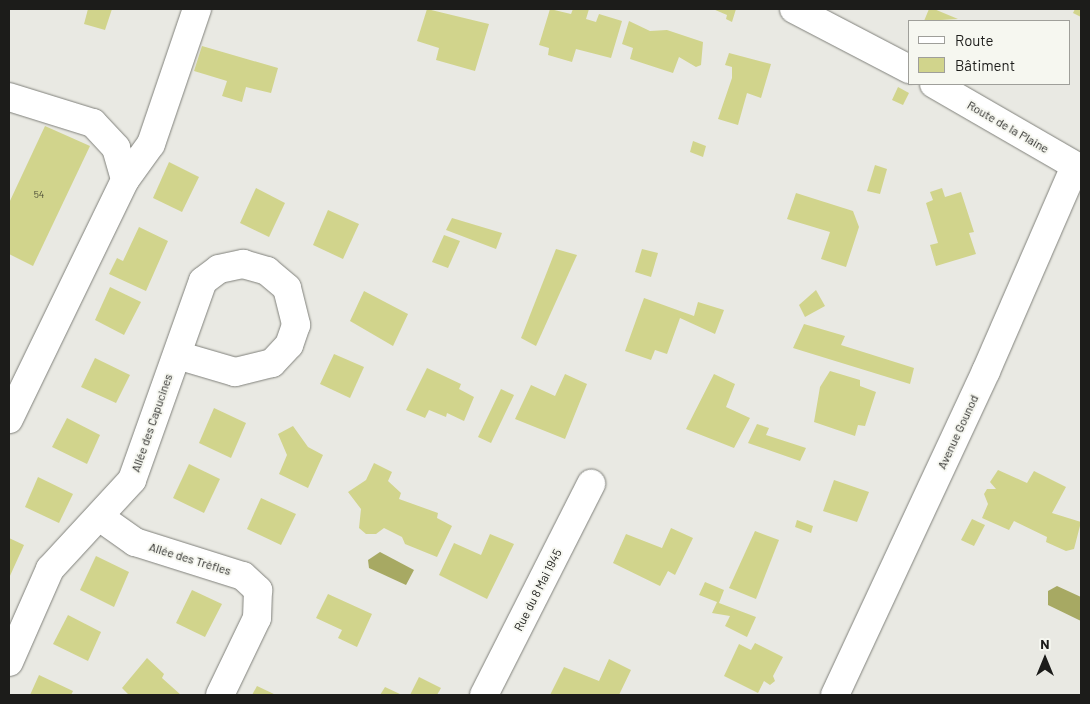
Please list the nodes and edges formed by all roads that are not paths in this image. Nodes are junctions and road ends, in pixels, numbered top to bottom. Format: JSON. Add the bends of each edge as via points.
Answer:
{"nodes":[{"id":1,"x":197,"y":9,"type":"edge"},
{"id":2,"x":794,"y":9,"type":"edge"},
{"id":3,"x":908,"y":69,"type":"edge"},
{"id":4,"x":936,"y":85,"type":"edge"},
{"id":5,"x":9,"y":97,"type":"edge"},
{"id":6,"x":1078,"y":167,"type":"edge"},
{"id":7,"x":125,"y":180,"type":"junction"},
{"id":8,"x":177,"y":355,"type":"junction"},
{"id":9,"x":9,"y":419,"type":"edge"},
{"id":10,"x":591,"y":484,"type":"dead end"},
{"id":11,"x":101,"y":518,"type":"junction"},
{"id":12,"x":9,"y":662,"type":"edge"},
{"id":13,"x":220,"y":695,"type":"edge"},
{"id":14,"x":484,"y":695,"type":"edge"},
{"id":15,"x":835,"y":695,"type":"edge"}],
"edges":[{"from":1,"to":7,"type":"street","via":[[150,144]]},
{"from":2,"to":3,"type":"street"},
{"from":4,"to":6,"type":"street","name":"Route de la Plaine"},
{"from":5,"to":7,"type":"street","via":[[93,123],[116,148]]},
{"from":6,"to":15,"type":"street","name":"Avenue Gounod"},
{"from":7,"to":9,"type":"street"},
{"from":8,"to":8,"type":"street","name":"Allée des Capucines","via":[[196,294],[210,274],[229,266],[252,265],[273,274],[287,288],[296,325],[289,345],[272,363],[254,371],[235,372]]},
{"from":8,"to":11,"type":"street","name":"Allée des Capucines","via":[[132,480]]},
{"from":10,"to":14,"type":"street","name":"Rue du 8 Mai 1945"},
{"from":11,"to":12,"type":"street","name":"Allée des Capucines","via":[[50,569]]},
{"from":11,"to":13,"type":"street","name":"Allée des Trèfles","via":[[134,542],[243,576],[258,590],[257,618]]}]}
